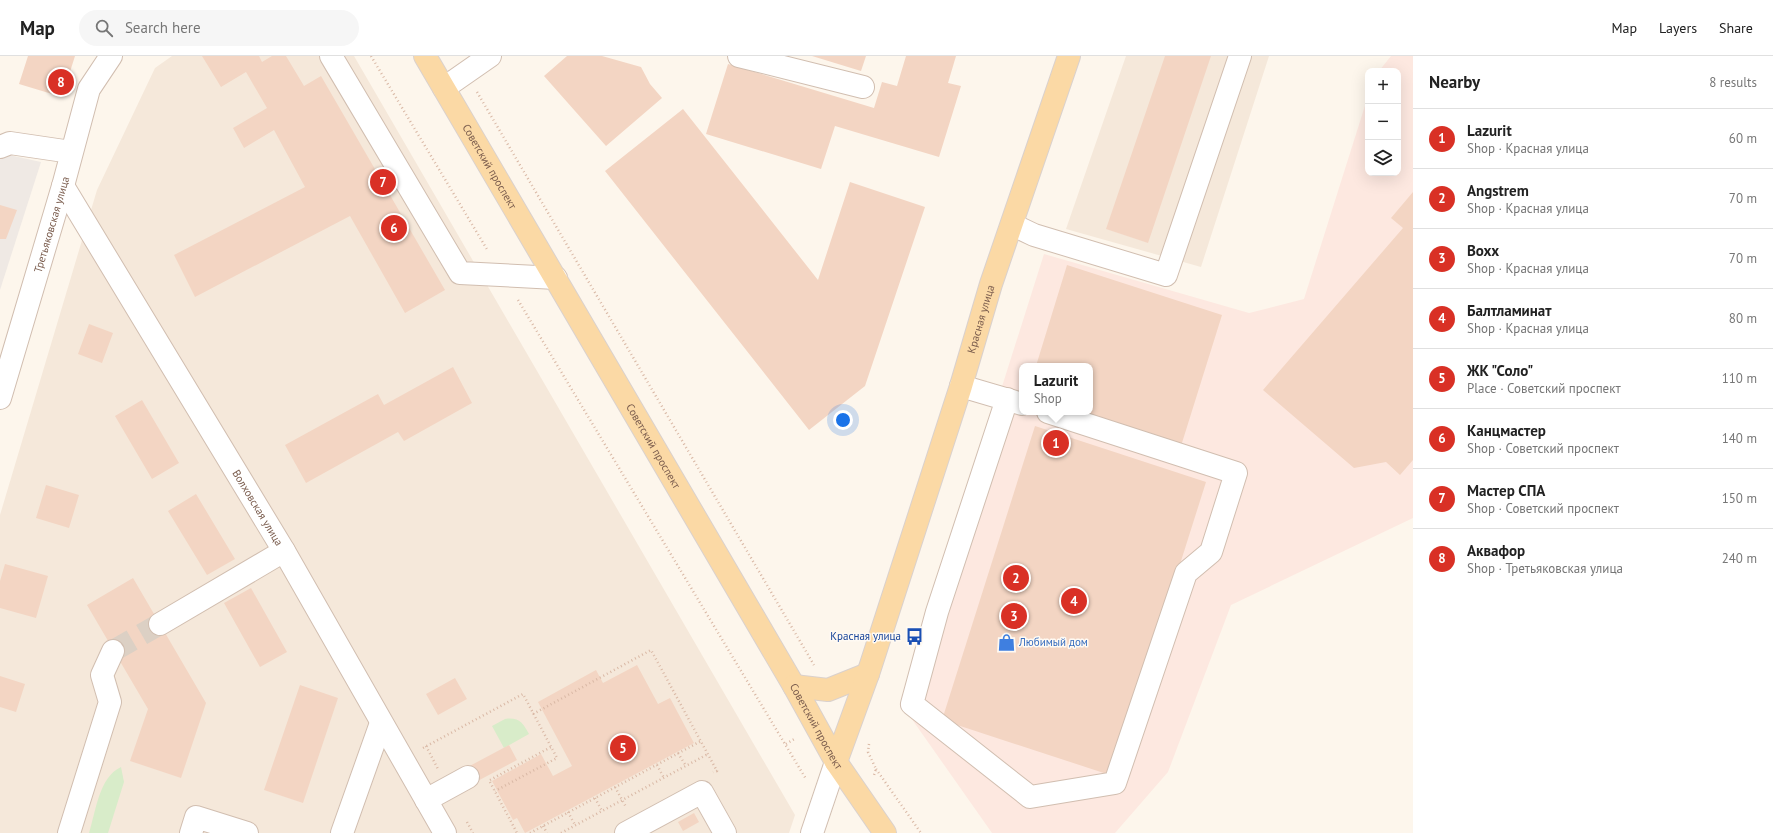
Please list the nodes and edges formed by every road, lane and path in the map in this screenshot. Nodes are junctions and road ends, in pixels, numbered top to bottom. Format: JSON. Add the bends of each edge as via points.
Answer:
{"nodes":[{"id":1,"x":110,"y":56,"type":"edge"},
{"id":2,"x":331,"y":56,"type":"edge"},
{"id":3,"x":371,"y":56,"type":"edge"},
{"id":4,"x":425,"y":56,"type":"edge"},
{"id":5,"x":490,"y":56,"type":"edge"},
{"id":6,"x":739,"y":56,"type":"edge"},
{"id":7,"x":1069,"y":56,"type":"edge"},
{"id":8,"x":1240,"y":56,"type":"edge"},
{"id":9,"x":863,"y":87,"type":"dead end"},
{"id":10,"x":444,"y":88,"type":"junction"},
{"id":11,"x":0,"y":148,"type":"edge"},
{"id":12,"x":71,"y":152,"type":"junction"},
{"id":13,"x":63,"y":186,"type":"junction"},
{"id":14,"x":1012,"y":225,"type":"junction"},
{"id":15,"x":503,"y":275,"type":"junction"},
{"id":16,"x":556,"y":278,"type":"junction"},
{"id":17,"x":9,"y":337,"type":"edge"},
{"id":18,"x":961,"y":386,"type":"junction"},
{"id":19,"x":0,"y":398,"type":"edge"},
{"id":20,"x":1015,"y":401,"type":"edge"},
{"id":21,"x":1057,"y":415,"type":"edge"},
{"id":22,"x":284,"y":551,"type":"junction"},
{"id":23,"x":160,"y":624,"type":"tunnel mouth"},
{"id":24,"x":113,"y":651,"type":"tunnel mouth"},
{"id":25,"x":868,"y":674,"type":"junction"},
{"id":26,"x":794,"y":686,"type":"junction"},
{"id":27,"x":533,"y":714,"type":"junction"},
{"id":28,"x":381,"y":723,"type":"junction"},
{"id":29,"x":700,"y":741,"type":"junction"},
{"id":30,"x":551,"y":747,"type":"junction"},
{"id":31,"x":678,"y":753,"type":"junction"},
{"id":32,"x":708,"y":754,"type":"junction"},
{"id":33,"x":402,"y":759,"type":"junction"},
{"id":34,"x":836,"y":762,"type":"junction"},
{"id":35,"x":657,"y":765,"type":"junction"},
{"id":36,"x":686,"y":766,"type":"junction"},
{"id":37,"x":876,"y":769,"type":"dead end"},
{"id":38,"x":717,"y":771,"type":"dead end"},
{"id":39,"x":468,"y":777,"type":"dead end"},
{"id":40,"x":664,"y":778,"type":"junction"},
{"id":41,"x":495,"y":791,"type":"junction"},
{"id":42,"x":595,"y":798,"type":"junction"},
{"id":43,"x":426,"y":800,"type":"junction"},
{"id":44,"x":821,"y":806,"type":"junction"},
{"id":45,"x":602,"y":811,"type":"junction"},
{"id":46,"x":568,"y":812,"type":"junction"},
{"id":47,"x":575,"y":825,"type":"junction"},
{"id":48,"x":543,"y":826,"type":"junction"},
{"id":49,"x":69,"y":833,"type":"edge"},
{"id":50,"x":191,"y":833,"type":"edge"},
{"id":51,"x":247,"y":833,"type":"edge"},
{"id":52,"x":342,"y":833,"type":"edge"},
{"id":53,"x":445,"y":833,"type":"edge"},
{"id":54,"x":517,"y":833,"type":"edge"},
{"id":55,"x":530,"y":833,"type":"edge"},
{"id":56,"x":547,"y":833,"type":"edge"},
{"id":57,"x":562,"y":833,"type":"edge"},
{"id":58,"x":626,"y":833,"type":"edge"},
{"id":59,"x":725,"y":833,"type":"edge"},
{"id":60,"x":812,"y":833,"type":"edge"},
{"id":61,"x":885,"y":833,"type":"edge"},
{"id":62,"x":921,"y":833,"type":"edge"}],
"edges":[{"from":1,"to":12,"type":"street","name":"Третьяковская улица","via":[[89,88]]},
{"from":2,"to":15,"type":"street","via":[[460,273]]},
{"from":3,"to":15,"type":"path"},
{"from":4,"to":10,"type":"main road","name":"Советский проспект"},
{"from":5,"to":10,"type":"street"},
{"from":6,"to":9,"type":"street"},
{"from":7,"to":14,"type":"main road","name":"Красная улица"},
{"from":8,"to":14,"type":"street","via":[[1166,275],[1034,235]]},
{"from":10,"to":16,"type":"main road","name":"Советский проспект"},
{"from":11,"to":12,"type":"street","via":[[10,143]]},
{"from":12,"to":13,"type":"street","name":"Третьяковская улица"},
{"from":13,"to":17,"type":"street","name":"Третьяковская улица"},
{"from":13,"to":22,"type":"street","name":"Волховская улица"},
{"from":14,"to":18,"type":"main road","name":"Красная улица","via":[[991,284]]},
{"from":15,"to":16,"type":"street"},
{"from":15,"to":44,"type":"path"},
{"from":16,"to":26,"type":"main road","name":"Советский проспект"},
{"from":17,"to":19,"type":"street","name":"Третьяковская улица"},
{"from":18,"to":20,"type":"street"},
{"from":18,"to":25,"type":"main road","name":"Красная улица"},
{"from":20,"to":21,"type":"street","via":[[937,612],[912,704],[1030,797],[1115,783],[1186,573],[1211,552],[1236,473]]},
{"from":22,"to":23,"type":"street"},
{"from":22,"to":28,"type":"street","name":"Волховская улица"},
{"from":24,"to":49,"type":"street","via":[[102,675],[110,702]]},
{"from":25,"to":26,"type":"main road","via":[[828,690]]},
{"from":25,"to":34,"type":"main road","name":"Красная улица"},
{"from":26,"to":34,"type":"main road","name":"Советский проспект"},
{"from":27,"to":29,"type":"path","via":[[651,650]]},
{"from":27,"to":30,"type":"path"},
{"from":27,"to":33,"type":"path","via":[[523,694]]},
{"from":28,"to":33,"type":"street","name":"Волховская улица"},
{"from":28,"to":52,"type":"street"},
{"from":29,"to":31,"type":"path"},
{"from":29,"to":32,"type":"path"},
{"from":30,"to":41,"type":"path","via":[[557,758]]},
{"from":30,"to":41,"type":"path","via":[[489,780]]},
{"from":31,"to":35,"type":"path"},
{"from":31,"to":36,"type":"path"},
{"from":32,"to":36,"type":"path"},
{"from":32,"to":38,"type":"path"},
{"from":33,"to":43,"type":"street","name":"Волховская улица"},
{"from":34,"to":44,"type":"street","name":"Красная улица"},
{"from":34,"to":61,"type":"main road","name":"Советский проспект"},
{"from":35,"to":40,"type":"path"},
{"from":35,"to":42,"type":"path"},
{"from":36,"to":40,"type":"path"},
{"from":37,"to":62,"type":"path"},
{"from":39,"to":43,"type":"street"},
{"from":40,"to":45,"type":"path"},
{"from":41,"to":54,"type":"path"},
{"from":42,"to":45,"type":"path"},
{"from":42,"to":46,"type":"path"},
{"from":43,"to":53,"type":"street","name":"Волховская улица"},
{"from":44,"to":60,"type":"street","name":"Красная улица"},
{"from":45,"to":47,"type":"path"},
{"from":46,"to":47,"type":"path"},
{"from":46,"to":48,"type":"path"},
{"from":47,"to":57,"type":"path"},
{"from":48,"to":55,"type":"path"},
{"from":48,"to":56,"type":"path"},
{"from":50,"to":51,"type":"street","via":[[196,817]]},
{"from":58,"to":59,"type":"street","via":[[702,792]]}]}
